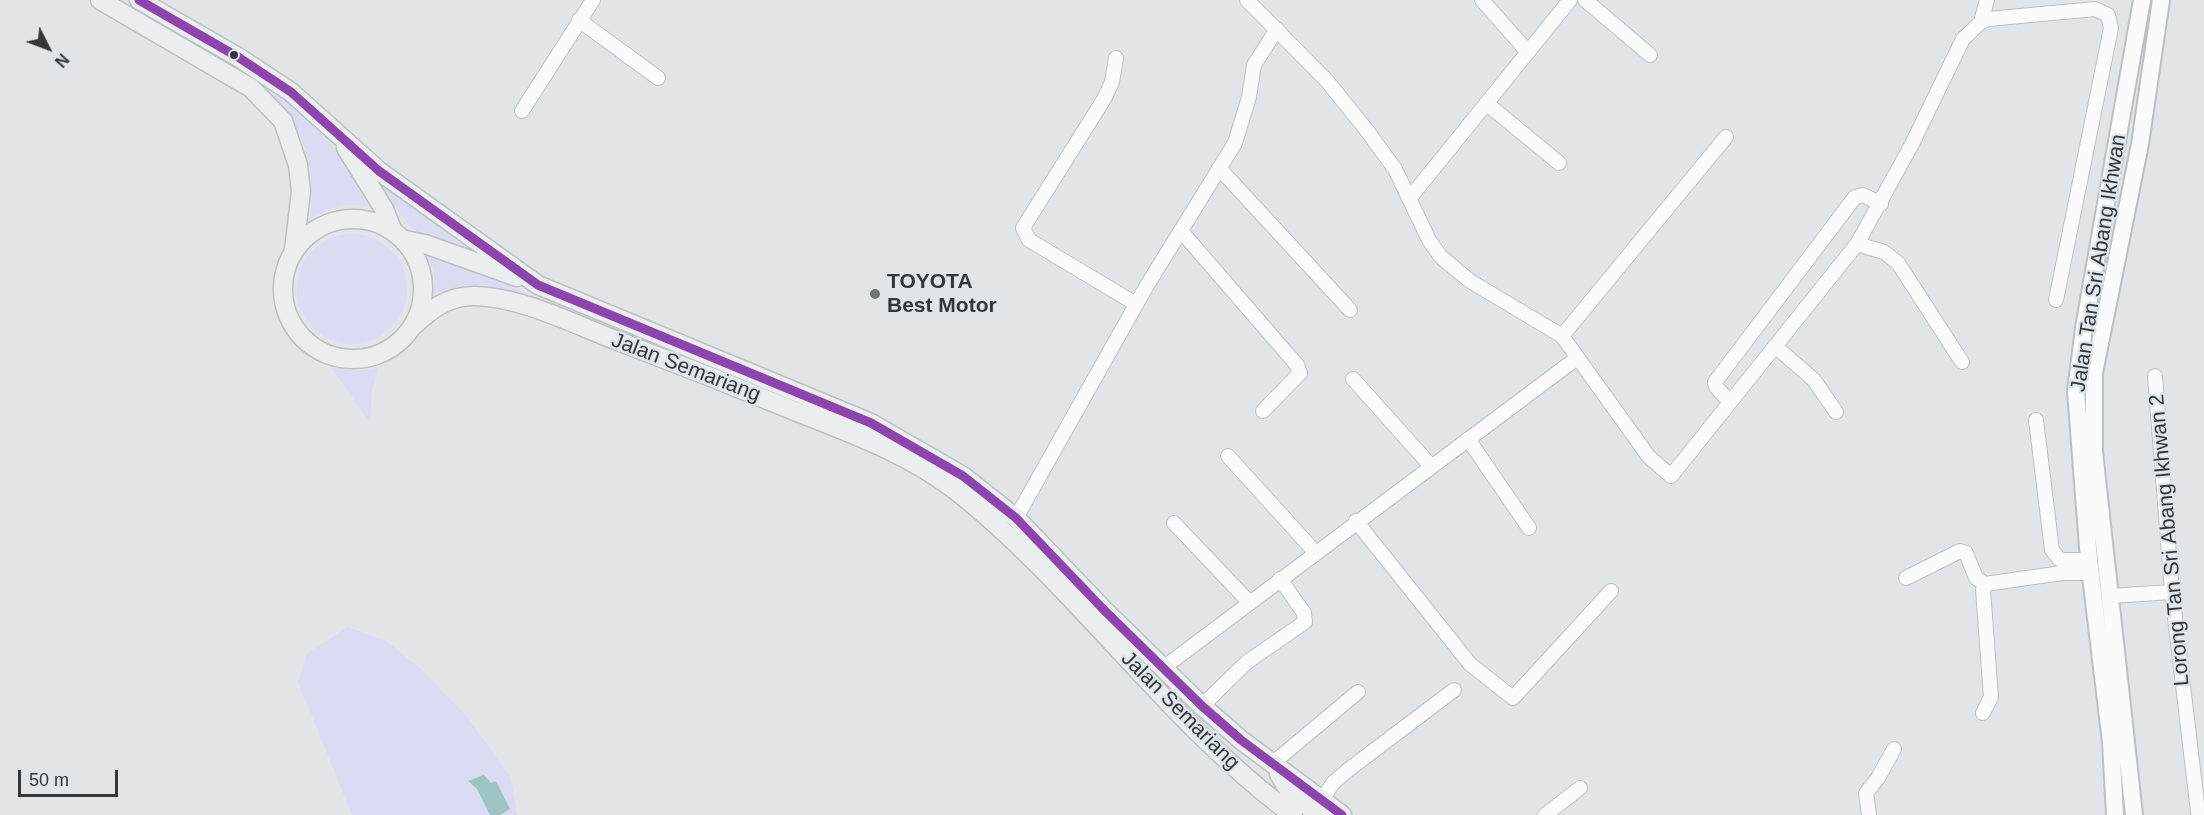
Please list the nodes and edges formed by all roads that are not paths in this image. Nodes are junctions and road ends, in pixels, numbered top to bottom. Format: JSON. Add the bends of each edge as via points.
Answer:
{"nodes":[{"id":1,"x":100,"y":0,"type":"edge"},
{"id":2,"x":139,"y":0,"type":"edge"},
{"id":3,"x":593,"y":0,"type":"edge"},
{"id":4,"x":1247,"y":0,"type":"edge"},
{"id":5,"x":1482,"y":0,"type":"edge"},
{"id":6,"x":1570,"y":0,"type":"edge"},
{"id":7,"x":1585,"y":0,"type":"edge"},
{"id":8,"x":1987,"y":0,"type":"edge"},
{"id":9,"x":2142,"y":0,"type":"edge"},
{"id":10,"x":2161,"y":0,"type":"edge"},
{"id":11,"x":579,"y":20,"type":"junction"},
{"id":12,"x":1981,"y":22,"type":"junction"},
{"id":13,"x":1276,"y":29,"type":"junction"},
{"id":14,"x":1527,"y":51,"type":"junction"},
{"id":15,"x":1650,"y":55,"type":"dead end"},
{"id":16,"x":1116,"y":58,"type":"dead end"},
{"id":17,"x":658,"y":78,"type":"dead end"},
{"id":18,"x":1486,"y":102,"type":"junction"},
{"id":19,"x":522,"y":111,"type":"dead end"},
{"id":20,"x":336,"y":131,"type":"junction"},
{"id":21,"x":1726,"y":137,"type":"dead end"},
{"id":22,"x":1559,"y":163,"type":"dead end"},
{"id":23,"x":1219,"y":168,"type":"junction"},
{"id":24,"x":1409,"y":199,"type":"junction"},
{"id":25,"x":1881,"y":204,"type":"junction"},
{"id":26,"x":1180,"y":231,"type":"junction"},
{"id":27,"x":399,"y":234,"type":"junction"},
{"id":28,"x":1857,"y":244,"type":"junction"},
{"id":29,"x":293,"y":252,"type":"junction"},
{"id":30,"x":538,"y":285,"type":"junction"},
{"id":31,"x":2056,"y":300,"type":"dead end"},
{"id":32,"x":1136,"y":304,"type":"junction"},
{"id":33,"x":1350,"y":310,"type":"dead end"},
{"id":34,"x":411,"y":328,"type":"junction"},
{"id":35,"x":1562,"y":336,"type":"junction"},
{"id":36,"x":1775,"y":346,"type":"junction"},
{"id":37,"x":1577,"y":358,"type":"junction"},
{"id":38,"x":1962,"y":362,"type":"dead end"},
{"id":39,"x":2155,"y":376,"type":"dead end"},
{"id":40,"x":1353,"y":379,"type":"dead end"},
{"id":41,"x":1729,"y":401,"type":"junction"},
{"id":42,"x":1263,"y":411,"type":"dead end"},
{"id":43,"x":1836,"y":412,"type":"dead end"},
{"id":44,"x":2036,"y":420,"type":"dead end"},
{"id":45,"x":1468,"y":439,"type":"junction"},
{"id":46,"x":1228,"y":456,"type":"dead end"},
{"id":47,"x":1431,"y":466,"type":"junction"},
{"id":48,"x":1016,"y":518,"type":"junction"},
{"id":49,"x":1356,"y":521,"type":"junction"},
{"id":50,"x":1174,"y":523,"type":"dead end"},
{"id":51,"x":1529,"y":528,"type":"dead end"},
{"id":52,"x":1315,"y":552,"type":"junction"},
{"id":53,"x":2090,"y":567,"type":"junction"},
{"id":54,"x":1906,"y":578,"type":"dead end"},
{"id":55,"x":1280,"y":579,"type":"junction"},
{"id":56,"x":1985,"y":584,"type":"junction"},
{"id":57,"x":1611,"y":591,"type":"dead end"},
{"id":58,"x":2172,"y":592,"type":"junction"},
{"id":59,"x":2110,"y":596,"type":"junction"},
{"id":60,"x":1249,"y":602,"type":"junction"},
{"id":61,"x":1162,"y":668,"type":"junction"},
{"id":62,"x":1454,"y":690,"type":"dead end"},
{"id":63,"x":1358,"y":692,"type":"dead end"},
{"id":64,"x":1202,"y":706,"type":"junction"},
{"id":65,"x":1983,"y":713,"type":"dead end"},
{"id":66,"x":2117,"y":739,"type":"junction"},
{"id":67,"x":1894,"y":749,"type":"dead end"},
{"id":68,"x":1275,"y":765,"type":"junction"},
{"id":69,"x":1580,"y":788,"type":"dead end"},
{"id":70,"x":1320,"y":808,"type":"edge"},
{"id":71,"x":2198,"y":812,"type":"dead end"},
{"id":72,"x":1293,"y":815,"type":"edge"},
{"id":73,"x":1342,"y":815,"type":"edge"},
{"id":74,"x":1545,"y":815,"type":"edge"},
{"id":75,"x":1869,"y":815,"type":"edge"},
{"id":76,"x":2115,"y":815,"type":"edge"},
{"id":77,"x":2134,"y":815,"type":"edge"}],
"edges":[{"from":1,"to":29,"type":"main road","via":[[251,88],[283,121],[298,165],[301,191]]},
{"from":2,"to":20,"type":"main road","name":"Jalan Semariang","via":[[291,92]]},
{"from":3,"to":11,"type":"street"},
{"from":4,"to":13,"type":"street"},
{"from":5,"to":14,"type":"street"},
{"from":6,"to":14,"type":"street"},
{"from":7,"to":15,"type":"street"},
{"from":8,"to":12,"type":"street"},
{"from":9,"to":53,"type":"street","name":"Jalan Tan Sri Abang Ikhwan","via":[[2076,391]]},
{"from":10,"to":59,"type":"street","name":"Jalan Tan Sri Abang Ikhwan","via":[[2140,144],[2094,373],[2094,452]]},
{"from":11,"to":17,"type":"street"},
{"from":11,"to":19,"type":"street"},
{"from":12,"to":25,"type":"street","via":[[1963,39],[1949,63]]},
{"from":12,"to":31,"type":"street","via":[[1998,17],[2095,9],[2108,15],[2111,22]]},
{"from":13,"to":23,"type":"street","via":[[1254,65],[1235,143]]},
{"from":13,"to":24,"type":"street","via":[[1327,81],[1365,128],[1395,169]]},
{"from":14,"to":18,"type":"street"},
{"from":16,"to":32,"type":"street","via":[[1104,99],[1023,228],[1029,240]]},
{"from":18,"to":22,"type":"street"},
{"from":18,"to":24,"type":"street"},
{"from":20,"to":27,"type":"main road"},
{"from":20,"to":30,"type":"main road","name":"Jalan Semariang","via":[[379,171]]},
{"from":21,"to":35,"type":"street"},
{"from":23,"to":26,"type":"street"},
{"from":23,"to":33,"type":"street"},
{"from":24,"to":35,"type":"street","via":[[1429,240],[1454,269]]},
{"from":25,"to":28,"type":"street"},
{"from":25,"to":41,"type":"street","via":[[1863,195],[1855,197],[1747,336],[1715,382]]},
{"from":26,"to":32,"type":"street"},
{"from":26,"to":42,"type":"street","via":[[1297,365],[1300,373],[1295,380]]},
{"from":27,"to":29,"type":"main road","via":[[361,219],[341,219],[314,231]]},
{"from":27,"to":30,"type":"main road"},
{"from":27,"to":34,"type":"main road","via":[[418,261],[423,278],[423,296]]},
{"from":28,"to":36,"type":"street"},
{"from":28,"to":38,"type":"street","via":[[1884,252],[1898,262]]},
{"from":29,"to":34,"type":"main road","via":[[284,277],[284,304],[299,333],[318,351],[359,360],[379,355],[397,344]]},
{"from":30,"to":48,"type":"main road","name":"Jalan Semariang","via":[[871,423],[963,476]]},
{"from":32,"to":48,"type":"street"},
{"from":34,"to":72,"type":"main road","name":"Jalan Semariang","via":[[446,300],[472,296],[515,303],[857,435],[924,469],[988,517],[1226,760]]},
{"from":35,"to":37,"type":"street"},
{"from":36,"to":41,"type":"street"},
{"from":36,"to":43,"type":"street","via":[[1814,380]]},
{"from":37,"to":41,"type":"street","via":[[1649,457],[1671,476]]},
{"from":37,"to":45,"type":"street"},
{"from":39,"to":58,"type":"street","name":"Lorong Tan Sri Abang Ikhwan 2"},
{"from":40,"to":47,"type":"street"},
{"from":44,"to":53,"type":"street","via":[[2052,550],[2060,560]]},
{"from":45,"to":47,"type":"street"},
{"from":45,"to":51,"type":"street"},
{"from":46,"to":52,"type":"street"},
{"from":47,"to":49,"type":"street"},
{"from":48,"to":61,"type":"main road","name":"Jalan Semariang"},
{"from":49,"to":52,"type":"street"},
{"from":49,"to":57,"type":"street","via":[[1470,664],[1513,698]]},
{"from":50,"to":60,"type":"street"},
{"from":52,"to":55,"type":"street"},
{"from":53,"to":56,"type":"street"},
{"from":53,"to":66,"type":"street","name":"Jalan Tan Sri Abang Ikhwan"},
{"from":54,"to":56,"type":"street","via":[[1960,551],[1966,554],[1976,578]]},
{"from":55,"to":60,"type":"street"},
{"from":55,"to":64,"type":"street","via":[[1304,613],[1305,622],[1246,662]]},
{"from":56,"to":65,"type":"street","via":[[1991,697]]},
{"from":58,"to":59,"type":"street"},
{"from":58,"to":71,"type":"street","name":"Lorong Tan Sri Abang Ikhwan 2"},
{"from":59,"to":66,"type":"street","name":"Jalan Tan Sri Abang Ikhwan"},
{"from":60,"to":61,"type":"street"},
{"from":61,"to":64,"type":"main road","name":"Jalan Semariang"},
{"from":62,"to":70,"type":"street","via":[[1333,783]]},
{"from":63,"to":68,"type":"street"},
{"from":64,"to":68,"type":"main road","name":"Jalan Semariang"},
{"from":66,"to":76,"type":"street"},
{"from":66,"to":77,"type":"street"},
{"from":67,"to":75,"type":"street","via":[[1866,793]]},
{"from":68,"to":70,"type":"main road","name":"Jalan Semariang"},
{"from":69,"to":74,"type":"street"},
{"from":70,"to":73,"type":"main road","name":"Jalan Semariang"}]}
